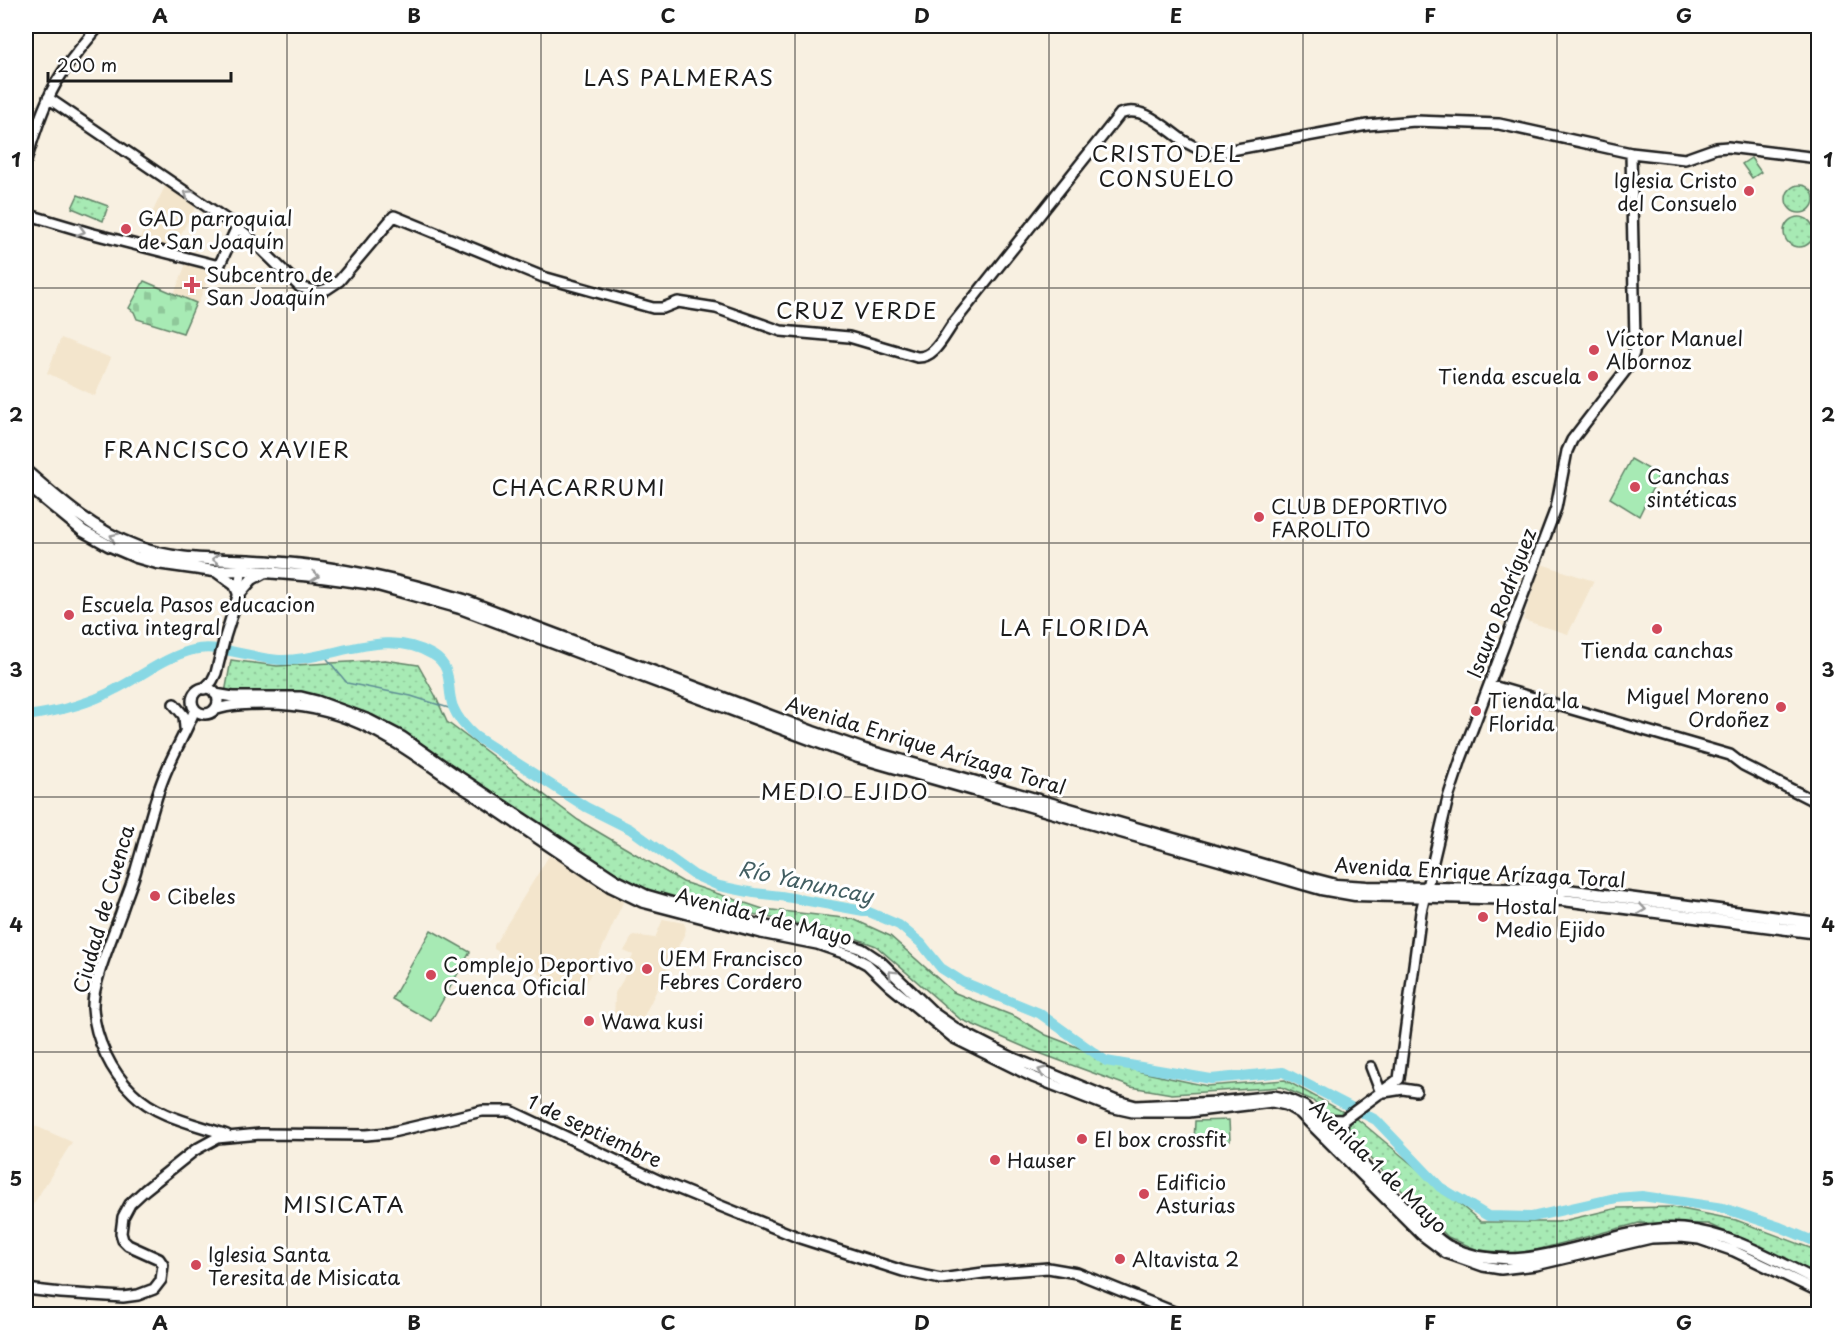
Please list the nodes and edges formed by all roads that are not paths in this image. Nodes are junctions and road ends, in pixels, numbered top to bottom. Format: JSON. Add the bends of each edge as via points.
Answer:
{"nodes":[{"id":1,"x":99,"y":26,"type":"edge"},
{"id":2,"x":48,"y":98,"type":"junction"},
{"id":3,"x":1631,"y":153,"type":"junction"},
{"id":4,"x":1818,"y":158,"type":"edge"},
{"id":5,"x":26,"y":161,"type":"edge"},
{"id":6,"x":26,"y":214,"type":"edge"},
{"id":7,"x":237,"y":227,"type":"junction"},
{"id":8,"x":26,"y":471,"type":"edge"},
{"id":9,"x":26,"y":484,"type":"edge"},
{"id":10,"x":242,"y":565,"type":"junction"},
{"id":11,"x":214,"y":571,"type":"junction"},
{"id":12,"x":266,"y":572,"type":"junction"},
{"id":13,"x":238,"y":594,"type":"junction"},
{"id":14,"x":216,"y":671,"type":"junction"},
{"id":15,"x":1489,"y":685,"type":"junction"},
{"id":16,"x":204,"y":689,"type":"junction"},
{"id":17,"x":215,"y":694,"type":"junction"},
{"id":18,"x":174,"y":704,"type":"dead end"},
{"id":19,"x":195,"y":709,"type":"junction"},
{"id":20,"x":211,"y":712,"type":"junction"},
{"id":21,"x":185,"y":734,"type":"junction"},
{"id":22,"x":1818,"y":803,"type":"edge"},
{"id":23,"x":1425,"y":892,"type":"junction"},
{"id":24,"x":1818,"y":923,"type":"edge"},
{"id":25,"x":1818,"y":933,"type":"edge"},
{"id":26,"x":1371,"y":1067,"type":"dead end"},
{"id":27,"x":1416,"y":1091,"type":"dead end"},
{"id":28,"x":1381,"y":1093,"type":"junction"},
{"id":29,"x":1315,"y":1119,"type":"junction"},
{"id":30,"x":1344,"y":1120,"type":"junction"},
{"id":31,"x":202,"y":1126,"type":"junction"},
{"id":32,"x":230,"y":1136,"type":"junction"},
{"id":33,"x":1327,"y":1136,"type":"junction"},
{"id":34,"x":203,"y":1145,"type":"junction"},
{"id":35,"x":1347,"y":1150,"type":"junction"},
{"id":36,"x":1818,"y":1281,"type":"edge"},
{"id":37,"x":26,"y":1288,"type":"edge"},
{"id":38,"x":1818,"y":1291,"type":"edge"},
{"id":39,"x":1179,"y":1314,"type":"edge"}],
"edges":[{"from":1,"to":2,"type":"street","via":[[69,63]]},
{"from":2,"to":5,"type":"street"},
{"from":7,"to":2,"type":"street","one_way":true},
{"from":3,"to":4,"type":"street","via":[[1685,159],[1728,147]]},
{"from":3,"to":7,"type":"street","via":[[1499,124],[1415,120],[1210,154],[1153,118],[1126,112],[1120,114],[925,358],[849,337],[781,331],[716,308],[678,302],[653,308],[543,277],[394,216],[339,281],[317,292],[300,287]]},
{"from":3,"to":15,"type":"street","name":"Isauro Rodríguez","via":[[1634,353],[1629,366],[1572,440],[1556,508]]},
{"from":6,"to":7,"type":"street","one_way":true,"via":[[219,266]]},
{"from":10,"to":8,"type":"main road","name":"Avenida Enrique Arízaga Toral","one_way":true,"via":[[137,547],[69,509]]},
{"from":9,"to":11,"type":"main road","name":"Avenida Enrique Arízaga Toral","via":[[83,531],[108,545],[157,563]]},
{"from":10,"to":11,"type":"main road","name":"Avenida Enrique Arízaga Toral"},
{"from":10,"to":12,"type":"main road","name":"Avenida Enrique Arízaga Toral"},
{"from":10,"to":13,"type":"street"},
{"from":10,"to":23,"type":"main road","name":"Avenida Enrique Arízaga Toral","via":[[338,568],[417,586],[464,600],[864,750],[1336,885]]},
{"from":11,"to":13,"type":"main road","via":[[235,585]]},
{"from":12,"to":13,"type":"main road","via":[[252,579]]},
{"from":12,"to":23,"type":"main road","name":"Avenida Enrique Arízaga Toral","one_way":true,"via":[[374,584],[460,609],[858,757],[1284,879],[1355,895]]},
{"from":13,"to":14,"type":"street"},
{"from":14,"to":16,"type":"street"},
{"from":14,"to":17,"type":"street"},
{"from":15,"to":22,"type":"street","via":[[1730,755]]},
{"from":15,"to":23,"type":"street","name":"Isauro Rodríguez","via":[[1448,798]]},
{"from":16,"to":17,"type":"street"},
{"from":16,"to":19,"type":"street","via":[[193,696]]},
{"from":17,"to":20,"type":"street","via":[[217,704]]},
{"from":29,"to":17,"type":"street","name":"Avenida 1 de Mayo","one_way":true,"via":[[1304,1106],[1274,1096],[1136,1106],[1114,1100],[1013,1058],[958,1030],[862,949],[820,935],[698,910],[646,895],[616,880],[402,737],[369,720],[301,697]]},
{"from":18,"to":21,"type":"street","via":[[184,716]]},
{"from":19,"to":20,"type":"street"},
{"from":19,"to":21,"type":"street","name":"Ciudad de Cuenca"},
{"from":20,"to":21,"type":"street","name":"Ciudad de Cuenca"},
{"from":20,"to":33,"type":"street","name":"Avenida 1 de Mayo","via":[[233,705],[295,705],[313,707],[366,726],[399,743],[612,887],[642,902],[852,956],[867,964],[954,1038],[1033,1077],[1110,1107],[1133,1112],[1189,1112],[1272,1102],[1300,1113]]},
{"from":21,"to":31,"type":"street","name":"Ciudad de Cuenca","via":[[163,778],[148,821],[93,1010],[104,1052],[132,1093],[164,1113]]},
{"from":23,"to":24,"type":"main road","name":"Avenida Enrique Arízaga Toral","via":[[1567,890]]},
{"from":23,"to":25,"type":"main road","name":"Avenida Enrique Arízaga Toral","one_way":true,"via":[[1563,900]]},
{"from":23,"to":28,"type":"street","name":"Isauro Rodríguez","via":[[1399,1079]]},
{"from":26,"to":28,"type":"street"},
{"from":27,"to":28,"type":"street"},
{"from":28,"to":30,"type":"street"},
{"from":29,"to":30,"type":"street"},
{"from":29,"to":33,"type":"street","name":"Avenida 1 de Mayo"},
{"from":30,"to":33,"type":"street"},
{"from":30,"to":35,"type":"street","via":[[1342,1132]]},
{"from":31,"to":32,"type":"street","name":"Ciudad de Cuenca"},
{"from":31,"to":34,"type":"street"},
{"from":32,"to":34,"type":"street","name":"1 de septiembre"},
{"from":32,"to":39,"type":"street","name":"1 de septiembre","via":[[379,1134],[482,1111],[511,1111],[723,1207],[800,1238],[898,1269],[941,1279],[1048,1268],[1077,1274]]},
{"from":33,"to":35,"type":"street","name":"Avenida 1 de Mayo"},
{"from":33,"to":38,"type":"street","name":"Avenida 1 de Mayo","via":[[1422,1235],[1446,1253],[1483,1266],[1501,1269],[1536,1265],[1651,1238],[1681,1237],[1734,1251]]},
{"from":34,"to":37,"type":"street","name":"1 de septiembre","via":[[130,1204],[123,1217],[123,1240],[163,1265],[161,1280],[154,1289],[123,1297]]},
{"from":35,"to":36,"type":"street","name":"Avenida 1 de Mayo","via":[[1429,1231],[1450,1247],[1490,1259],[1539,1256],[1654,1228],[1682,1228],[1737,1243]]}]}
